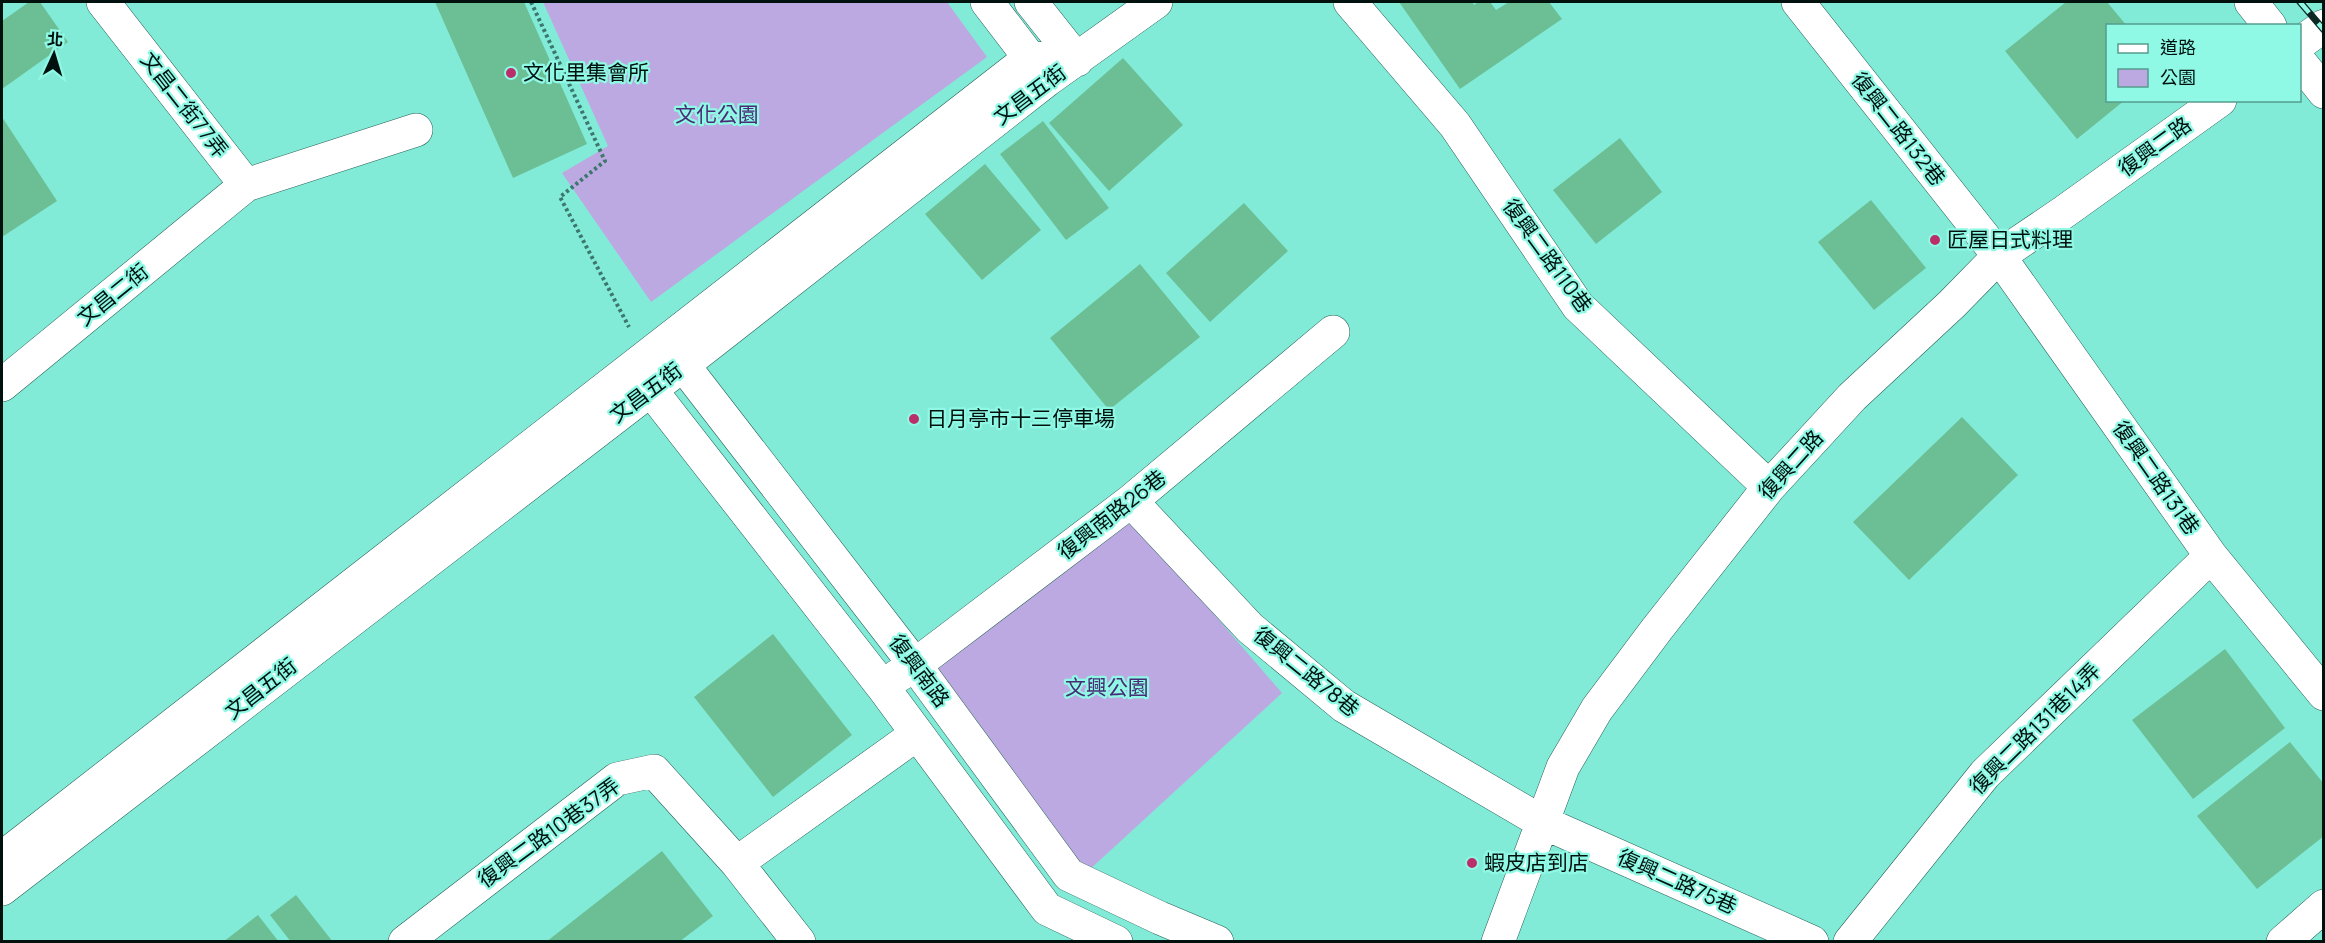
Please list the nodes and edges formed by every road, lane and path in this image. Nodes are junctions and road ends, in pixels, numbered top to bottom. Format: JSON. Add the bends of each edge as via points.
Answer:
{"nodes":[{"id":1,"x":103,"y":2,"type":"edge"},
{"id":2,"x":531,"y":2,"type":"edge"},
{"id":3,"x":987,"y":2,"type":"edge"},
{"id":4,"x":1031,"y":2,"type":"edge"},
{"id":5,"x":1156,"y":2,"type":"edge"},
{"id":6,"x":1350,"y":2,"type":"edge"},
{"id":7,"x":1798,"y":2,"type":"edge"},
{"id":8,"x":2251,"y":2,"type":"edge"},
{"id":9,"x":2268,"y":24,"type":"edge"},
{"id":10,"x":2324,"y":26,"type":"edge"},
{"id":11,"x":2301,"y":43,"type":"edge"},
{"id":12,"x":1077,"y":60,"type":"junction"},
{"id":13,"x":2301,"y":63,"type":"edge"},
{"id":14,"x":1039,"y":69,"type":"junction"},
{"id":15,"x":2324,"y":92,"type":"edge"},
{"id":16,"x":2217,"y":102,"type":"edge"},
{"id":17,"x":416,"y":130,"type":"dead end"},
{"id":18,"x":235,"y":195,"type":"junction"},
{"id":19,"x":1999,"y":256,"type":"junction"},
{"id":20,"x":1333,"y":332,"type":"dead end"},
{"id":21,"x":655,"y":360,"type":"junction"},
{"id":22,"x":2,"y":385,"type":"edge"},
{"id":23,"x":1769,"y":487,"type":"junction"},
{"id":24,"x":1131,"y":501,"type":"junction"},
{"id":25,"x":2211,"y":556,"type":"junction"},
{"id":26,"x":915,"y":665,"type":"junction"},
{"id":27,"x":882,"y":686,"type":"junction"},
{"id":28,"x":2324,"y":693,"type":"edge"},
{"id":29,"x":916,"y":734,"type":"junction"},
{"id":30,"x":1542,"y":822,"type":"junction"},
{"id":31,"x":2,"y":858,"type":"edge"},
{"id":32,"x":737,"y":863,"type":"junction"},
{"id":33,"x":2,"y":889,"type":"edge"},
{"id":34,"x":2324,"y":906,"type":"edge"},
{"id":35,"x":405,"y":942,"type":"edge"},
{"id":36,"x":799,"y":942,"type":"edge"},
{"id":37,"x":1116,"y":942,"type":"edge"},
{"id":38,"x":1217,"y":942,"type":"edge"},
{"id":39,"x":1498,"y":942,"type":"edge"},
{"id":40,"x":1812,"y":942,"type":"edge"},
{"id":41,"x":1850,"y":942,"type":"edge"},
{"id":42,"x":2283,"y":942,"type":"edge"}],
"edges":[{"from":1,"to":18,"type":"street","name":"文昌二街77弄"},
{"from":2,"to":21,"type":"path","via":[[605,161],[561,196]]},
{"from":3,"to":14,"type":"street"},
{"from":4,"to":12,"type":"street"},
{"from":5,"to":12,"type":"street"},
{"from":6,"to":23,"type":"street","name":"復興二路110巷","via":[[1455,125],[1578,306]]},
{"from":7,"to":19,"type":"street","name":"復興二路132巷"},
{"from":8,"to":9,"type":"street"},
{"from":10,"to":11,"type":"street"},
{"from":12,"to":14,"type":"street","name":"文昌五街"},
{"from":13,"to":15,"type":"street"},
{"from":14,"to":21,"type":"street","name":"文昌五街"},
{"from":16,"to":19,"type":"street","name":"復興二路"},
{"from":17,"to":18,"type":"street"},
{"from":18,"to":22,"type":"street","name":"文昌二街"},
{"from":19,"to":23,"type":"street","name":"復興二路","via":[[1852,397]]},
{"from":19,"to":25,"type":"street","name":"復興二路131巷"},
{"from":20,"to":24,"type":"street","name":"復興南路26巷"},
{"from":21,"to":26,"type":"street","name":"復興南路"},
{"from":21,"to":27,"type":"street","name":"復興南路"},
{"from":21,"to":31,"type":"street","name":"文昌五街"},
{"from":21,"to":33,"type":"street","name":"文昌五街"},
{"from":23,"to":30,"type":"street","name":"復興二路","via":[[1597,709],[1563,767]]},
{"from":24,"to":26,"type":"street","name":"復興南路26巷"},
{"from":24,"to":30,"type":"street","name":"復興二路78巷","via":[[1250,628],[1344,706]]},
{"from":25,"to":28,"type":"street","name":"復興二路131巷"},
{"from":25,"to":41,"type":"street","name":"復興二路131巷14弄","via":[[1985,774]]},
{"from":26,"to":27,"type":"street","name":"復興南路26巷"},
{"from":26,"to":38,"type":"street","name":"復興南路","via":[[1069,875]]},
{"from":27,"to":29,"type":"street","name":"復興南路"},
{"from":29,"to":32,"type":"street"},
{"from":29,"to":37,"type":"street","name":"復興南路","via":[[1047,909]]},
{"from":30,"to":39,"type":"street","name":"復興二路"},
{"from":30,"to":40,"type":"street","name":"復興二路75巷"},
{"from":32,"to":35,"type":"street","name":"復興二路10巷37弄","via":[[654,771],[617,779]]},
{"from":32,"to":36,"type":"street"},
{"from":34,"to":42,"type":"street"}]}
